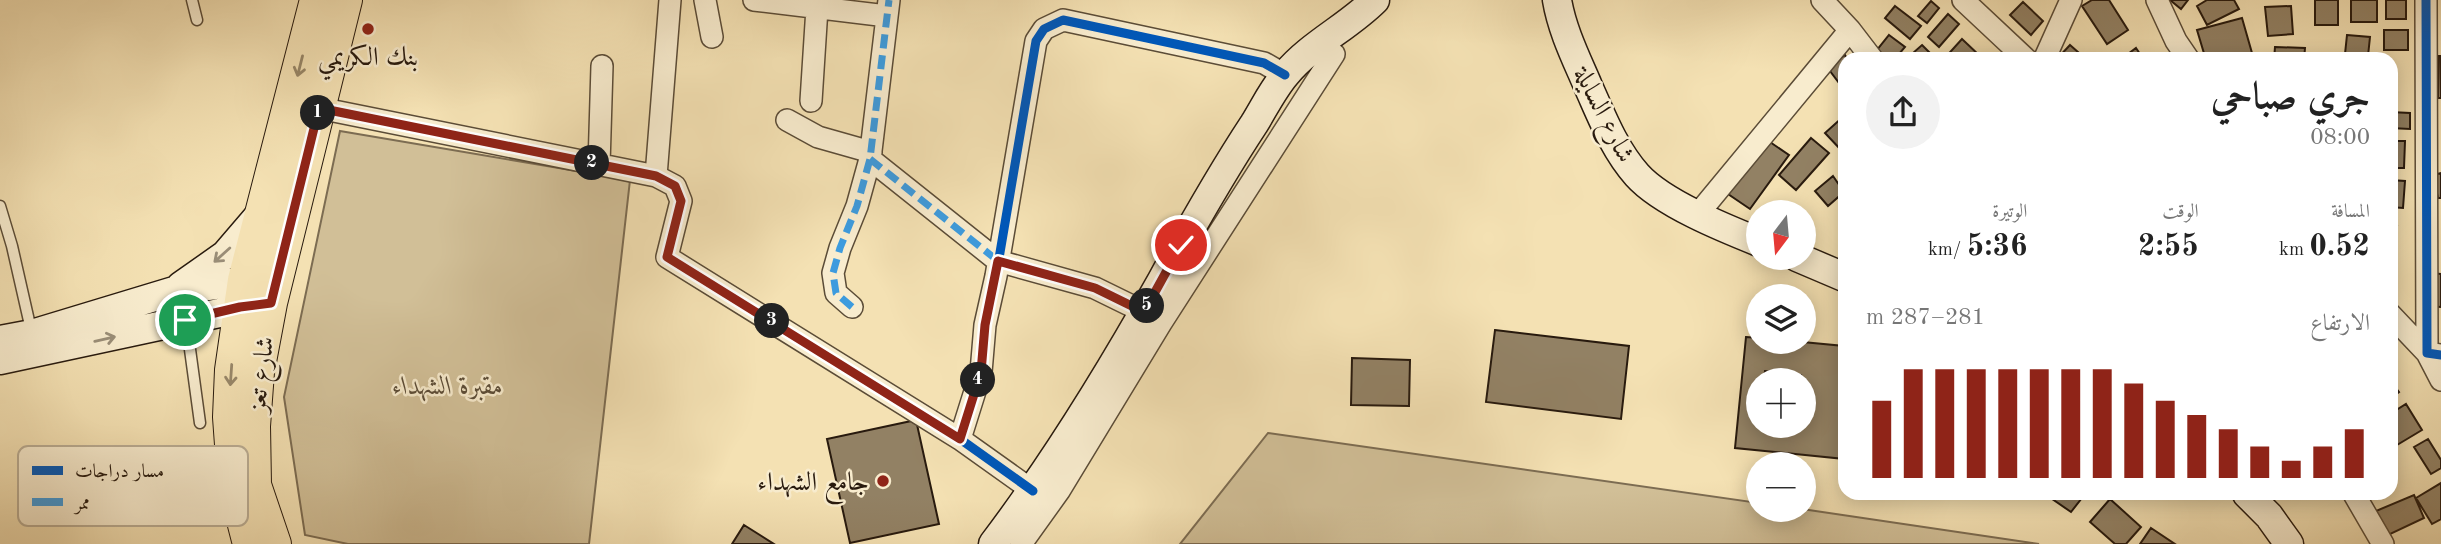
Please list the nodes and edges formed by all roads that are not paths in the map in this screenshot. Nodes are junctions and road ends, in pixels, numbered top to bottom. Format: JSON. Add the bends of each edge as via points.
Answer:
{"nodes":[{"id":1,"x":192,"y":0,"type":"edge"},
{"id":2,"x":316,"y":0,"type":"edge"},
{"id":3,"x":346,"y":0,"type":"edge"},
{"id":4,"x":670,"y":0,"type":"edge"},
{"id":5,"x":705,"y":0,"type":"edge"},
{"id":6,"x":754,"y":0,"type":"edge"},
{"id":7,"x":1394,"y":0,"type":"edge"},
{"id":8,"x":1557,"y":0,"type":"edge"},
{"id":9,"x":1822,"y":0,"type":"edge"},
{"id":10,"x":1963,"y":0,"type":"edge"},
{"id":11,"x":2071,"y":0,"type":"edge"},
{"id":12,"x":2145,"y":0,"type":"edge"},
{"id":13,"x":2157,"y":0,"type":"edge"},
{"id":14,"x":2426,"y":0,"type":"edge"},
{"id":15,"x":817,"y":8,"type":"junction"},
{"id":16,"x":888,"y":8,"type":"edge"},
{"id":17,"x":1352,"y":15,"type":"edge"},
{"id":18,"x":197,"y":20,"type":"dead end"},
{"id":19,"x":1850,"y":30,"type":"junction"},
{"id":20,"x":712,"y":37,"type":"dead end"},
{"id":21,"x":2176,"y":41,"type":"junction"},
{"id":22,"x":1867,"y":52,"type":"edge"},
{"id":23,"x":2018,"y":52,"type":"edge"},
{"id":24,"x":2048,"y":52,"type":"edge"},
{"id":25,"x":2184,"y":52,"type":"edge"},
{"id":26,"x":602,"y":66,"type":"dead end"},
{"id":27,"x":1285,"y":75,"type":"junction"},
{"id":28,"x":811,"y":101,"type":"dead end"},
{"id":29,"x":2434,"y":103,"type":"edge"},
{"id":30,"x":319,"y":108,"type":"junction"},
{"id":31,"x":787,"y":120,"type":"dead end"},
{"id":32,"x":870,"y":156,"type":"junction"},
{"id":33,"x":599,"y":164,"type":"junction"},
{"id":34,"x":656,"y":176,"type":"junction"},
{"id":35,"x":0,"y":206,"type":"edge"},
{"id":36,"x":263,"y":211,"type":"junction"},
{"id":37,"x":1698,"y":214,"type":"junction"},
{"id":38,"x":1746,"y":236,"type":"edge"},
{"id":39,"x":998,"y":261,"type":"junction"},
{"id":40,"x":1816,"y":265,"type":"edge"},
{"id":41,"x":1838,"y":274,"type":"edge"},
{"id":42,"x":258,"y":292,"type":"junction"},
{"id":43,"x":187,"y":294,"type":"junction"},
{"id":44,"x":852,"y":307,"type":"dead end"},
{"id":45,"x":1144,"y":312,"type":"junction"},
{"id":46,"x":193,"y":315,"type":"junction"},
{"id":47,"x":2398,"y":321,"type":"edge"},
{"id":48,"x":0,"y":340,"type":"edge"},
{"id":49,"x":35,"y":344,"type":"junction"},
{"id":50,"x":2434,"y":354,"type":"edge"},
{"id":51,"x":0,"y":360,"type":"edge"},
{"id":52,"x":2441,"y":380,"type":"edge"},
{"id":53,"x":200,"y":423,"type":"dead end"},
{"id":54,"x":960,"y":439,"type":"junction"},
{"id":55,"x":231,"y":446,"type":"edge"},
{"id":56,"x":1033,"y":491,"type":"junction"},
{"id":57,"x":2252,"y":500,"type":"edge"},
{"id":58,"x":2357,"y":500,"type":"edge"},
{"id":59,"x":244,"y":526,"type":"edge"},
{"id":60,"x":249,"y":544,"type":"edge"},
{"id":61,"x":275,"y":544,"type":"edge"},
{"id":62,"x":993,"y":544,"type":"edge"},
{"id":63,"x":1021,"y":544,"type":"edge"},
{"id":64,"x":2289,"y":544,"type":"edge"},
{"id":65,"x":2382,"y":544,"type":"edge"}],
"edges":[{"from":1,"to":18,"type":"lane"},
{"from":2,"to":36,"type":"main road","name":"شارع تعز","one_way":true},
{"from":3,"to":30,"type":"main road","name":"شارع تعز"},
{"from":4,"to":34,"type":"street"},
{"from":5,"to":20,"type":"street"},
{"from":6,"to":15,"type":"street"},
{"from":7,"to":17,"type":"street","via":[[1368,23]]},
{"from":8,"to":37,"type":"street","name":"شارع السايلة","via":[[1572,48],[1622,155],[1657,191]]},
{"from":9,"to":19,"type":"street"},
{"from":10,"to":23,"type":"street"},
{"from":11,"to":24,"type":"street"},
{"from":12,"to":21,"type":"street"},
{"from":13,"to":21,"type":"street"},
{"from":14,"to":29,"type":"street"},
{"from":15,"to":16,"type":"street"},
{"from":15,"to":28,"type":"street"},
{"from":16,"to":32,"type":"street"},
{"from":17,"to":27,"type":"street"},
{"from":17,"to":63,"type":"street","via":[[1059,491]]},
{"from":19,"to":22,"type":"street"},
{"from":19,"to":37,"type":"street"},
{"from":21,"to":25,"type":"street"},
{"from":26,"to":33,"type":"street"},
{"from":27,"to":39,"type":"street","via":[[1264,63],[1063,20],[1044,29],[1036,41]]},
{"from":27,"to":45,"type":"street","via":[[1219,178]]},
{"from":29,"to":50,"type":"street"},
{"from":30,"to":33,"type":"street"},
{"from":30,"to":42,"type":"main road","name":"شارع تعز"},
{"from":31,"to":32,"type":"street"},
{"from":32,"to":39,"type":"street"},
{"from":32,"to":44,"type":"street","via":[[833,273],[836,293]]},
{"from":33,"to":34,"type":"street"},
{"from":34,"to":54,"type":"street","via":[[675,186],[681,201],[667,257]]},
{"from":35,"to":49,"type":"lane"},
{"from":36,"to":42,"type":"main road","name":"شارع تعز"},
{"from":36,"to":43,"type":"street","one_way":true},
{"from":37,"to":38,"type":"street","name":"شارع السايلة"},
{"from":39,"to":45,"type":"street","via":[[1095,288]]},
{"from":39,"to":54,"type":"street","via":[[981,372]]},
{"from":40,"to":41,"type":"street"},
{"from":42,"to":43,"type":"street"},
{"from":42,"to":46,"type":"street"},
{"from":42,"to":55,"type":"main road","name":"شارع تعز","one_way":true,"via":[[231,370]]},
{"from":42,"to":61,"type":"main road","name":"شارع تعز","via":[[255,485]]},
{"from":43,"to":49,"type":"street"},
{"from":45,"to":56,"type":"street"},
{"from":49,"to":46,"type":"street","one_way":true},
{"from":46,"to":53,"type":"lane"},
{"from":47,"to":50,"type":"street"},
{"from":48,"to":49,"type":"street"},
{"from":49,"to":51,"type":"street"},
{"from":50,"to":52,"type":"street"},
{"from":54,"to":56,"type":"street"},
{"from":56,"to":62,"type":"street"},
{"from":57,"to":64,"type":"street"},
{"from":58,"to":65,"type":"street"},
{"from":59,"to":60,"type":"main road","name":"شارع تعز","one_way":true}]}
